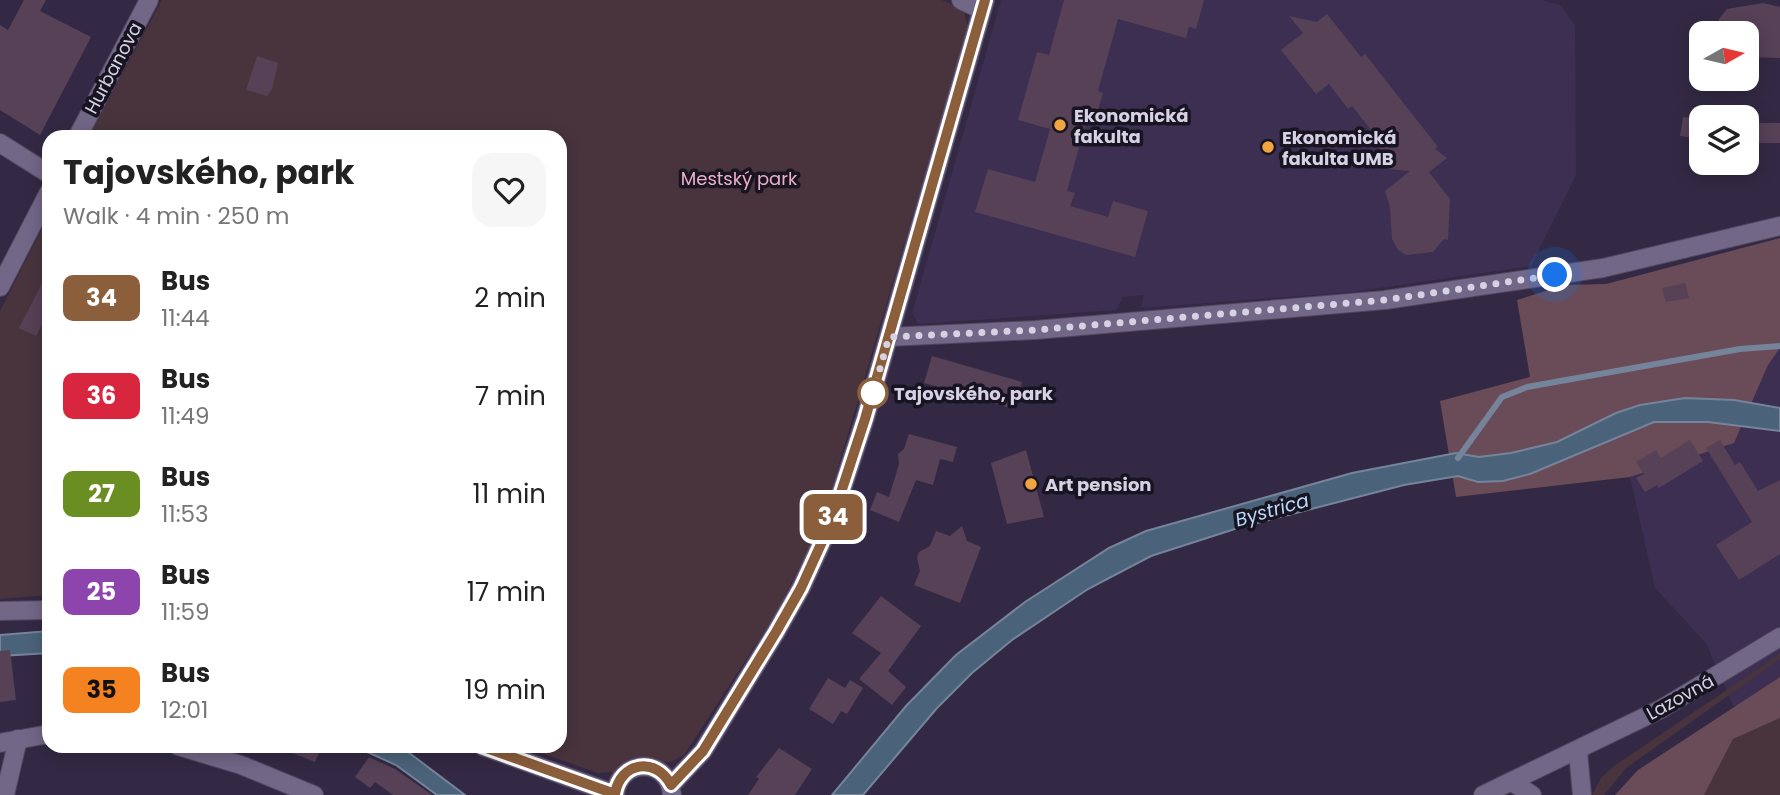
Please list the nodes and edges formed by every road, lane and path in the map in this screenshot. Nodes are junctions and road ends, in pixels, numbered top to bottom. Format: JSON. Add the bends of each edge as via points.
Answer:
{"nodes":[{"id":1,"x":149,"y":0,"type":"edge"},
{"id":2,"x":961,"y":0,"type":"edge"},
{"id":3,"x":983,"y":5,"type":"edge"},
{"id":4,"x":81,"y":130,"type":"edge"},
{"id":5,"x":0,"y":143,"type":"edge"},
{"id":6,"x":42,"y":170,"type":"edge"},
{"id":7,"x":42,"y":206,"type":"edge"},
{"id":8,"x":1780,"y":226,"type":"edge"},
{"id":9,"x":0,"y":287,"type":"edge"},
{"id":10,"x":889,"y":337,"type":"junction"},
{"id":11,"x":42,"y":610,"type":"edge"},
{"id":12,"x":0,"y":611,"type":"edge"},
{"id":13,"x":1780,"y":637,"type":"edge"},
{"id":14,"x":42,"y":735,"type":"edge"},
{"id":15,"x":9,"y":741,"type":"edge"},
{"id":16,"x":1578,"y":752,"type":"junction"},
{"id":17,"x":201,"y":753,"type":"edge"},
{"id":18,"x":501,"y":753,"type":"edge"},
{"id":19,"x":1512,"y":782,"type":"junction"},
{"id":20,"x":672,"y":790,"type":"edge"},
{"id":21,"x":5,"y":795,"type":"edge"},
{"id":22,"x":314,"y":795,"type":"edge"},
{"id":23,"x":615,"y":795,"type":"edge"},
{"id":24,"x":1483,"y":795,"type":"edge"},
{"id":25,"x":1532,"y":795,"type":"edge"},
{"id":26,"x":1582,"y":795,"type":"edge"}],
"edges":[{"from":1,"to":4,"type":"street","name":"Hurbanova"},
{"from":2,"to":3,"type":"street"},
{"from":3,"to":10,"type":"street"},
{"from":5,"to":6,"type":"street"},
{"from":7,"to":9,"type":"street"},
{"from":8,"to":10,"type":"street","via":[[1603,268],[1385,300],[1035,330]]},
{"from":10,"to":20,"type":"street","via":[[819,552],[703,751]]},
{"from":11,"to":12,"type":"street"},
{"from":13,"to":16,"type":"street","name":"Lazovná","via":[[1661,709]]},
{"from":14,"to":15,"type":"street"},
{"from":15,"to":21,"type":"street"},
{"from":16,"to":19,"type":"street","name":"Lazovná"},
{"from":16,"to":26,"type":"street"},
{"from":17,"to":22,"type":"street"},
{"from":18,"to":23,"type":"street"},
{"from":19,"to":24,"type":"street","name":"Lazovná"},
{"from":19,"to":25,"type":"street"},
{"from":20,"to":23,"type":"street","via":[[661,771],[644,765],[621,777]]}]}
